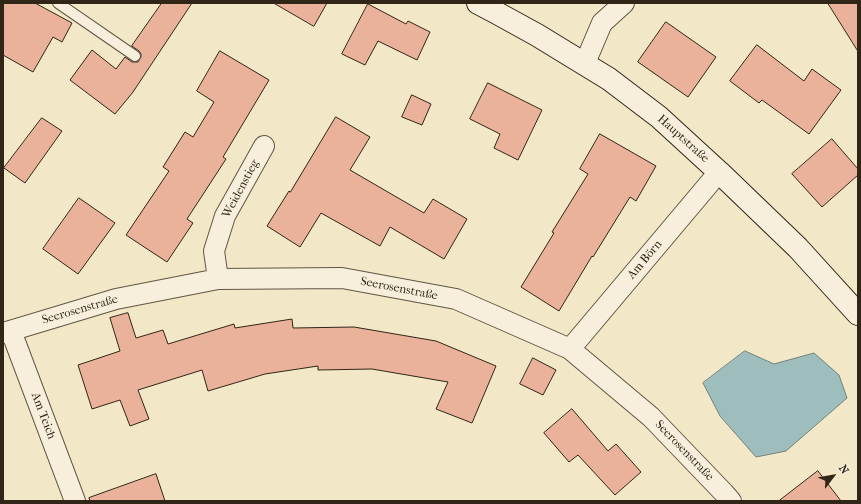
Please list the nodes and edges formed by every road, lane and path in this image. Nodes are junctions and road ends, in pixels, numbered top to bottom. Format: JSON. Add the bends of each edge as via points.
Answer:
{"nodes":[{"id":1,"x":58,"y":3,"type":"edge"},
{"id":2,"x":478,"y":3,"type":"edge"},
{"id":3,"x":624,"y":3,"type":"edge"},
{"id":4,"x":135,"y":56,"type":"dead end"},
{"id":5,"x":585,"y":64,"type":"junction"},
{"id":6,"x":264,"y":146,"type":"dead end"},
{"id":7,"x":719,"y":172,"type":"junction"},
{"id":8,"x":218,"y":279,"type":"junction"},
{"id":9,"x":855,"y":306,"type":"edge"},
{"id":10,"x":7,"y":332,"type":"edge"},
{"id":11,"x":570,"y":348,"type":"junction"},
{"id":12,"x":75,"y":501,"type":"edge"},
{"id":13,"x":731,"y":501,"type":"edge"}],
"edges":[{"from":1,"to":4,"type":"lane"},
{"from":2,"to":5,"type":"main road","name":"Hauptstraße"},
{"from":3,"to":5,"type":"street","via":[[602,23]]},
{"from":5,"to":7,"type":"main road","name":"Hauptstraße","via":[[659,117]]},
{"from":6,"to":8,"type":"street","name":"Weidenstieg","via":[[225,216],[214,252]]},
{"from":7,"to":9,"type":"main road","name":"Hauptstraße"},
{"from":7,"to":11,"type":"street","name":"Am Börn"},
{"from":8,"to":10,"type":"street","name":"Seerosenstraße","via":[[116,299]]},
{"from":8,"to":11,"type":"street","name":"Seerosenstraße","via":[[342,278],[448,298]]},
{"from":10,"to":12,"type":"street","name":"Am Teich"},
{"from":11,"to":13,"type":"street","name":"Seerosenstraße","via":[[651,417]]}]}
